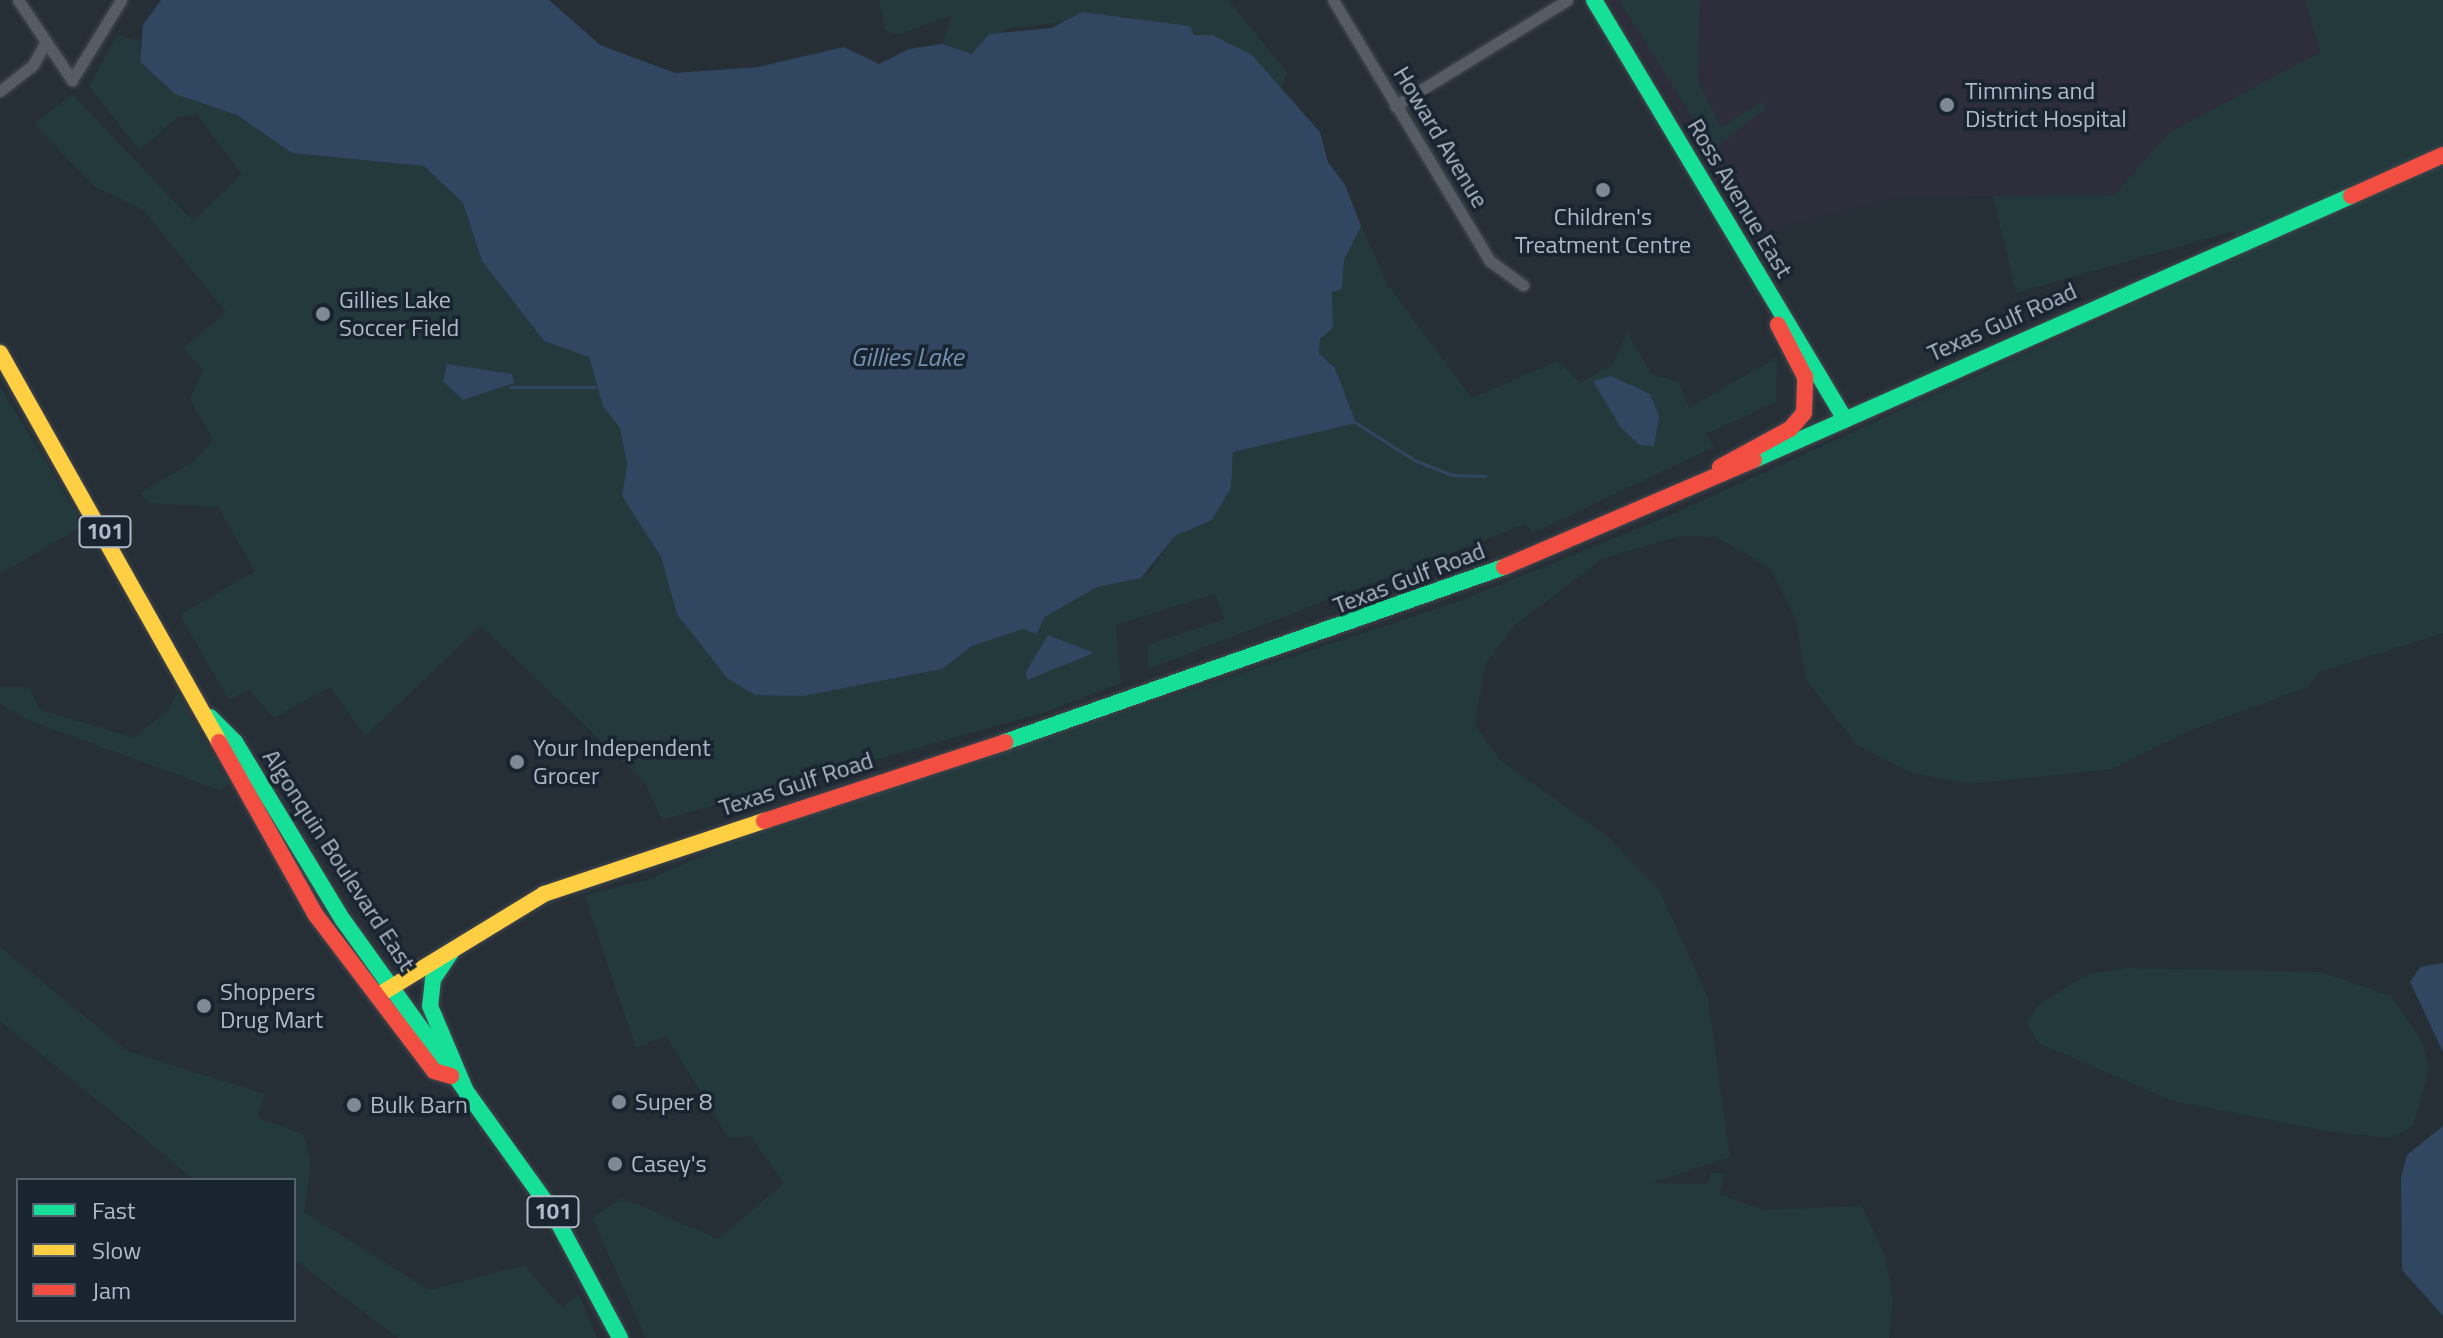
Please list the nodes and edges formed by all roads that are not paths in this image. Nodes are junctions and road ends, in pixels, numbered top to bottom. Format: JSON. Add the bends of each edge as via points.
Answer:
{"nodes":[{"id":1,"x":18,"y":0,"type":"edge"},
{"id":2,"x":121,"y":0,"type":"edge"},
{"id":3,"x":1333,"y":0,"type":"edge"},
{"id":4,"x":1567,"y":0,"type":"edge"},
{"id":5,"x":1594,"y":0,"type":"edge"},
{"id":6,"x":45,"y":43,"type":"junction"},
{"id":7,"x":0,"y":91,"type":"edge"},
{"id":8,"x":1395,"y":106,"type":"junction"},
{"id":9,"x":2443,"y":155,"type":"edge"},
{"id":10,"x":1523,"y":285,"type":"dead end"},
{"id":11,"x":1766,"y":285,"type":"junction"},
{"id":12,"x":0,"y":353,"type":"edge"},
{"id":13,"x":1845,"y":420,"type":"junction"},
{"id":14,"x":1697,"y":486,"type":"junction"},
{"id":15,"x":206,"y":713,"type":"junction"},
{"id":16,"x":456,"y":942,"type":"junction"},
{"id":17,"x":391,"y":986,"type":"junction"},
{"id":18,"x":377,"y":997,"type":"junction"},
{"id":19,"x":451,"y":1076,"type":"junction"},
{"id":20,"x":468,"y":1096,"type":"junction"},
{"id":21,"x":620,"y":1338,"type":"edge"}],
"edges":[{"from":1,"to":6,"type":"street"},
{"from":2,"to":6,"type":"street","via":[[72,80]]},
{"from":3,"to":8,"type":"street","name":"Howard Avenue"},
{"from":4,"to":8,"type":"street"},
{"from":5,"to":11,"type":"main road","name":"Ross Avenue East"},
{"from":6,"to":7,"type":"street","via":[[33,65]]},
{"from":8,"to":10,"type":"street","name":"Howard Avenue","via":[[1490,261]]},
{"from":9,"to":13,"type":"main road","name":"Texas Gulf Road"},
{"from":11,"to":13,"type":"main road","name":"Ross Avenue East"},
{"from":11,"to":14,"type":"main road","via":[[1805,377],[1804,413]]},
{"from":12,"to":15,"type":"main road","name":"Algonquin Boulevard East","number":"101"},
{"from":13,"to":14,"type":"main road","name":"Texas Gulf Road"},
{"from":14,"to":16,"type":"main road","name":"Texas Gulf Road","via":[[1319,638],[544,894]]},
{"from":15,"to":17,"type":"main road","name":"Algonquin Boulevard East","number":"101","via":[[235,742]]},
{"from":15,"to":18,"type":"main road","name":"Algonquin Boulevard East","number":"101","via":[[219,750],[315,914]]},
{"from":16,"to":17,"type":"main road","name":"Texas Gulf Road"},
{"from":16,"to":20,"type":"main road","via":[[433,979],[430,1006],[460,1063]]},
{"from":17,"to":18,"type":"main road","name":"Texas Gulf Road"},
{"from":17,"to":19,"type":"main road","name":"Algonquin Boulevard East","number":"101","via":[[448,1057]]},
{"from":18,"to":19,"type":"main road","name":"Algonquin Boulevard East","number":"101","via":[[434,1071]]},
{"from":19,"to":20,"type":"main road","name":"Algonquin Boulevard East","number":"101"},
{"from":20,"to":21,"type":"main road","name":"Algonquin Boulevard East","number":"101","via":[[552,1211]]}]}
